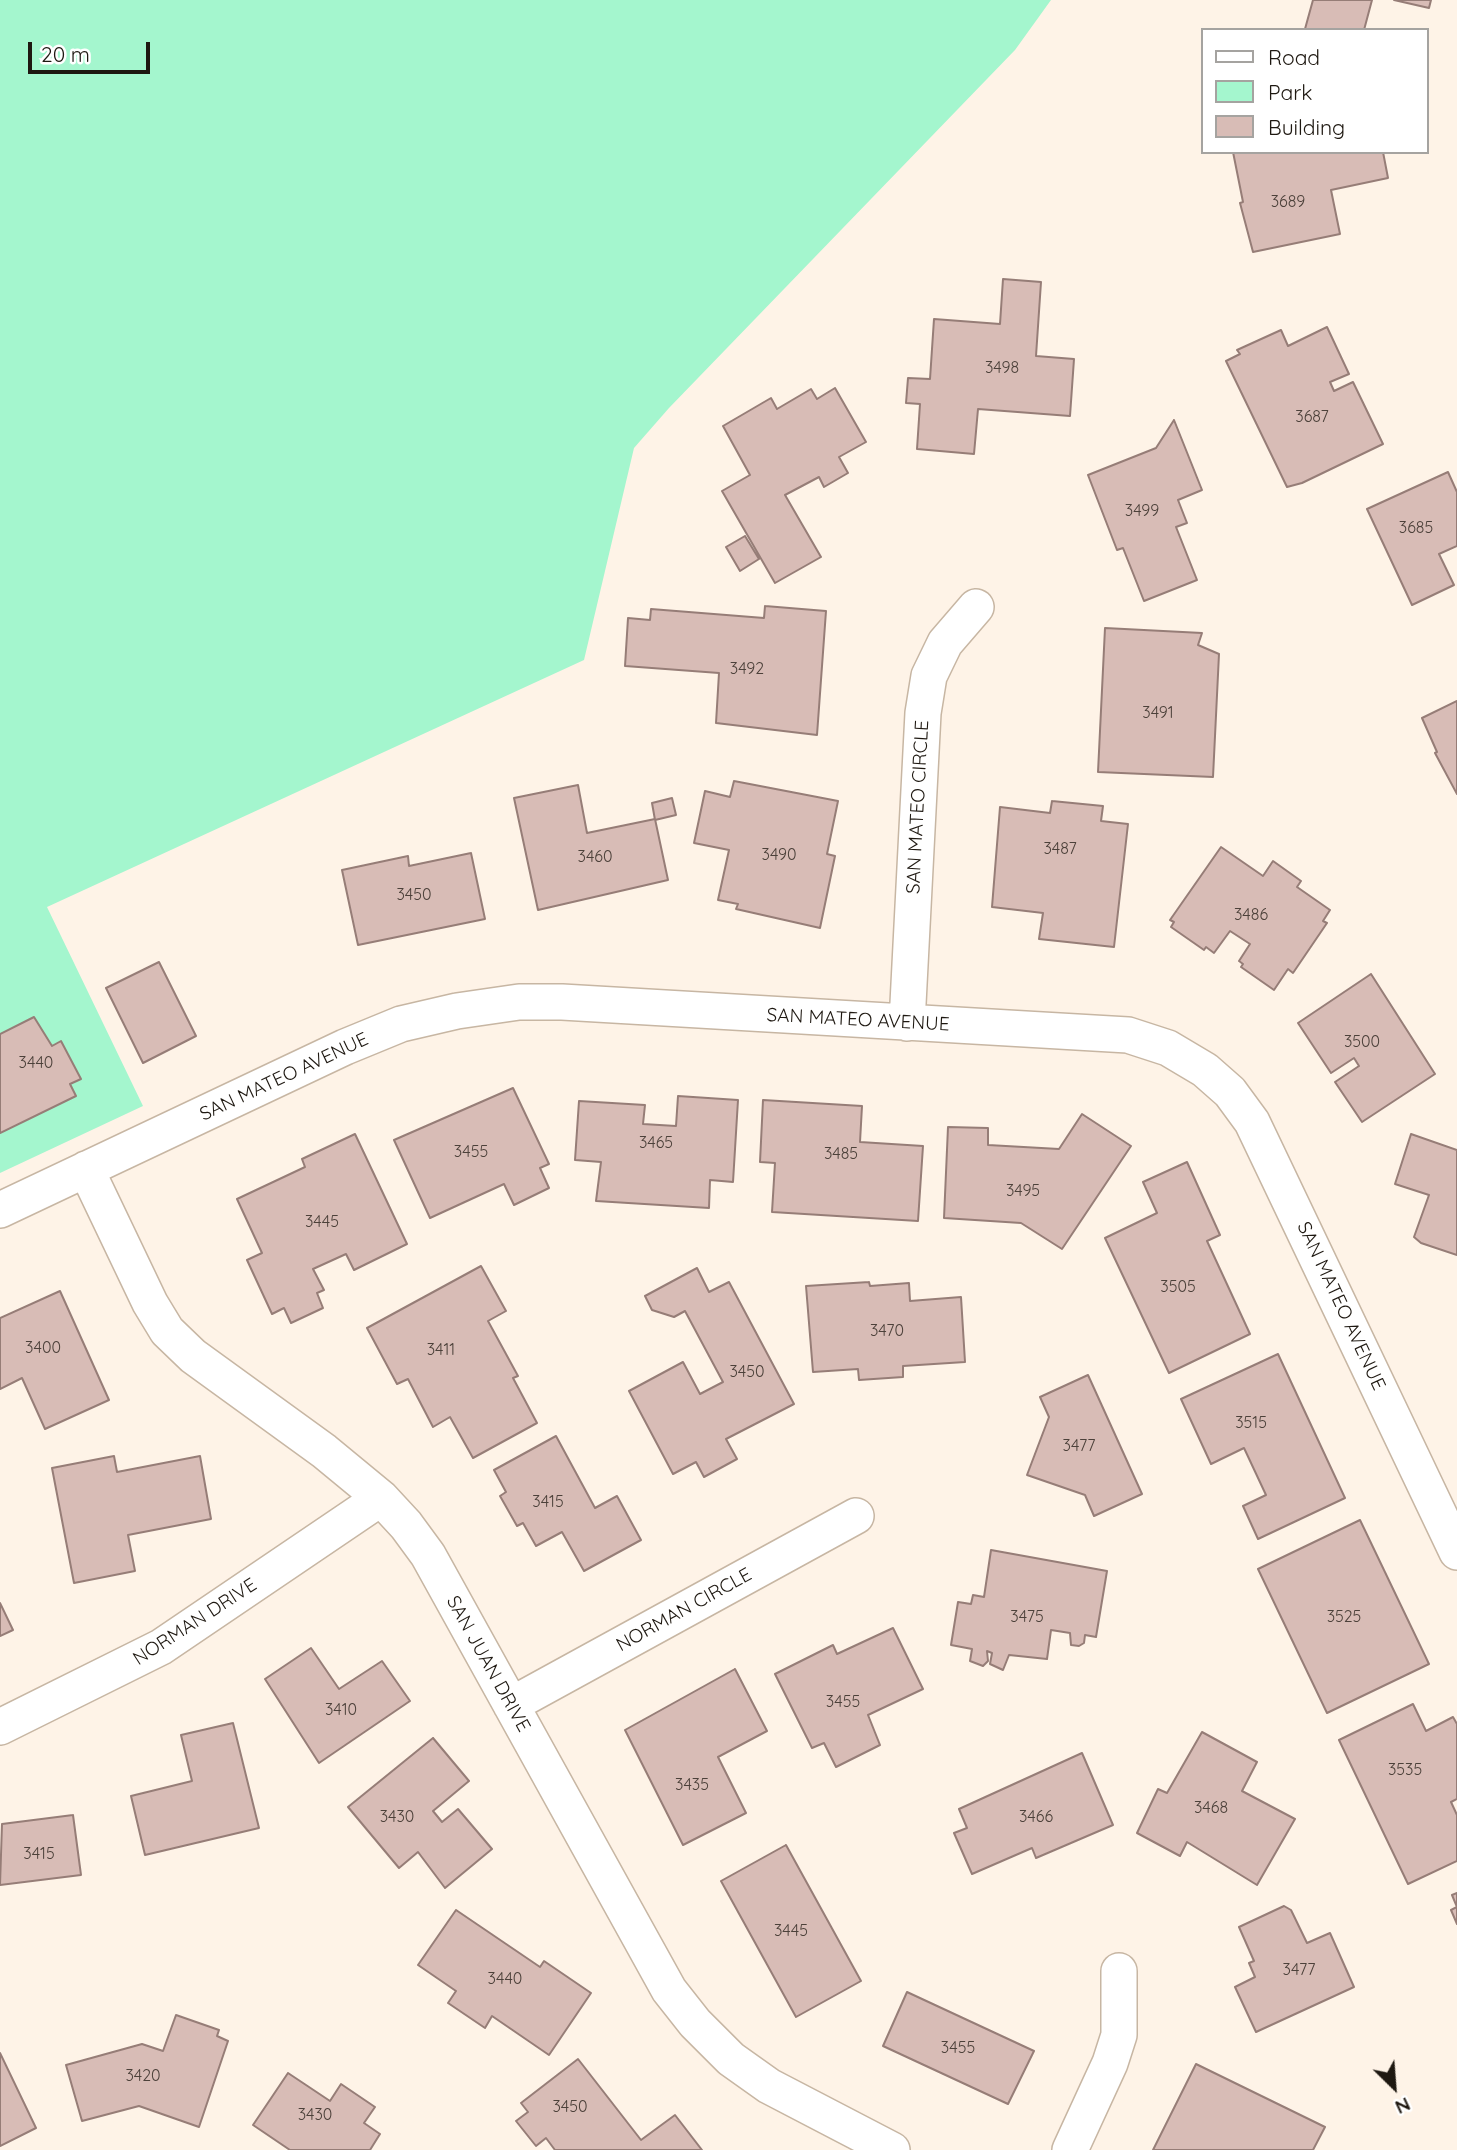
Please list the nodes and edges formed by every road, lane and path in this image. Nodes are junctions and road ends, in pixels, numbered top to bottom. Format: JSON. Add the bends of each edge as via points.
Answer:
{"nodes":[{"id":1,"x":976,"y":607,"type":"dead end"},
{"id":2,"x":907,"y":1023,"type":"junction"},
{"id":3,"x":86,"y":1170,"type":"junction"},
{"id":4,"x":0,"y":1210,"type":"edge"},
{"id":5,"x":381,"y":1498,"type":"junction"},
{"id":6,"x":856,"y":1516,"type":"dead end"},
{"id":7,"x":1457,"y":1552,"type":"edge"},
{"id":8,"x":511,"y":1705,"type":"junction"},
{"id":9,"x":0,"y":1727,"type":"edge"},
{"id":10,"x":1119,"y":1971,"type":"dead end"},
{"id":11,"x":892,"y":2150,"type":"edge"},
{"id":12,"x":1070,"y":2150,"type":"edge"}],
"edges":[{"from":1,"to":2,"type":"street","name":"SAN MATEO CIRCLE","via":[[945,643],[929,676],[923,713]]},
{"from":2,"to":3,"type":"street","name":"SAN MATEO AVENUE","via":[[562,1002],[519,1002],[457,1011],[401,1024],[367,1038]]},
{"from":2,"to":7,"type":"street","name":"SAN MATEO AVENUE","via":[[1128,1035],[1168,1048],[1230,1092],[1270,1154]]},
{"from":3,"to":4,"type":"street","name":"SAN MATEO AVENUE"},
{"from":3,"to":5,"type":"street","name":"SAN JUAN DRIVE","via":[[167,1331],[193,1356]]},
{"from":5,"to":8,"type":"street","name":"SAN JUAN DRIVE","via":[[428,1555]]},
{"from":5,"to":9,"type":"street","name":"NORMAN DRIVE","via":[[161,1647]]},
{"from":6,"to":8,"type":"street","name":"NORMAN CIRCLE"},
{"from":8,"to":11,"type":"street","name":"SAN JUAN DRIVE","via":[[669,1990],[695,2023],[731,2059],[769,2086]]},
{"from":10,"to":12,"type":"street","via":[[1119,2035]]}]}
